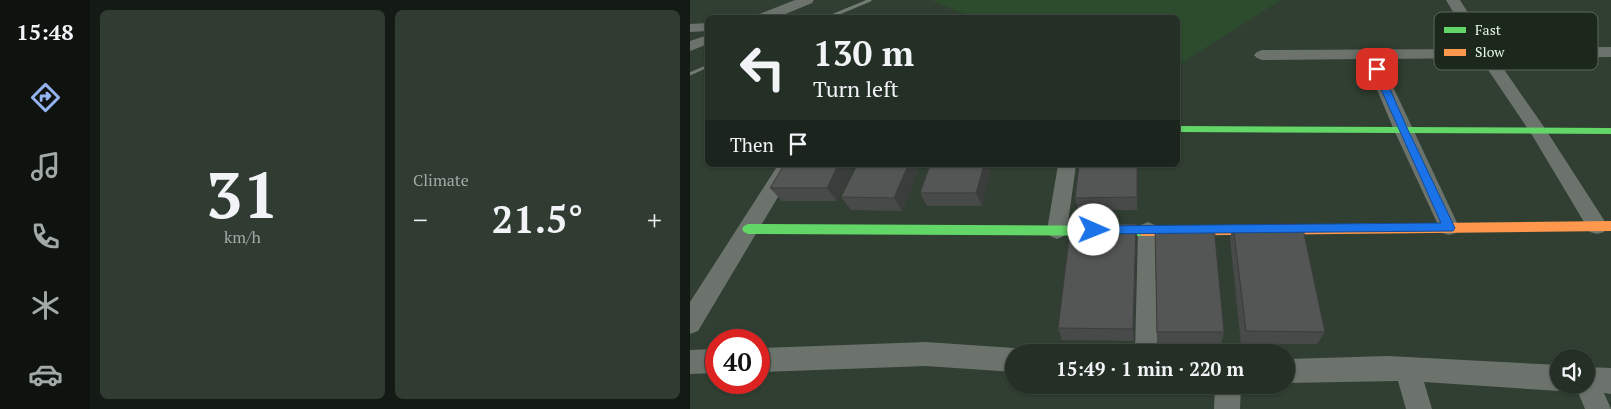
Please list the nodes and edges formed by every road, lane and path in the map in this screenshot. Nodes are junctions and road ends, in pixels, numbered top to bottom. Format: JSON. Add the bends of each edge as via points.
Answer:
{"nodes":[{"id":1,"x":1453,"y":0,"type":"edge"},
{"id":2,"x":802,"y":1,"type":"edge"},
{"id":3,"x":1460,"y":12,"type":"edge"},
{"id":4,"x":769,"y":15,"type":"edge"},
{"id":5,"x":705,"y":27,"type":"edge"},
{"id":6,"x":690,"y":28,"type":"edge"},
{"id":7,"x":705,"y":40,"type":"edge"},
{"id":8,"x":690,"y":46,"type":"edge"},
{"id":9,"x":1598,"y":52,"type":"edge"},
{"id":10,"x":1611,"y":52,"type":"edge"},
{"id":11,"x":1434,"y":53,"type":"edge"},
{"id":12,"x":1370,"y":54,"type":"junction"},
{"id":13,"x":1262,"y":55,"type":"dead end"},
{"id":14,"x":1497,"y":70,"type":"edge"},
{"id":15,"x":1180,"y":129,"type":"edge"},
{"id":16,"x":1403,"y":130,"type":"junction"},
{"id":17,"x":1611,"y":130,"type":"edge"},
{"id":18,"x":1538,"y":131,"type":"junction"},
{"id":19,"x":787,"y":167,"type":"edge"},
{"id":20,"x":1067,"y":167,"type":"edge"},
{"id":21,"x":1604,"y":226,"type":"edge"},
{"id":22,"x":1449,"y":228,"type":"junction"},
{"id":23,"x":748,"y":229,"type":"junction"},
{"id":24,"x":1057,"y":230,"type":"junction"},
{"id":25,"x":1148,"y":231,"type":"junction"},
{"id":26,"x":690,"y":323,"type":"edge"},
{"id":27,"x":1147,"y":344,"type":"edge"},
{"id":28,"x":1005,"y":359,"type":"edge"},
{"id":29,"x":770,"y":360,"type":"edge"},
{"id":30,"x":705,"y":361,"type":"edge"},
{"id":31,"x":690,"y":362,"type":"edge"},
{"id":32,"x":1407,"y":370,"type":"junction"},
{"id":33,"x":1295,"y":371,"type":"edge"},
{"id":34,"x":1550,"y":378,"type":"edge"},
{"id":35,"x":1595,"y":381,"type":"edge"},
{"id":36,"x":1611,"y":381,"type":"edge"},
{"id":37,"x":1228,"y":394,"type":"edge"},
{"id":38,"x":1592,"y":394,"type":"edge"},
{"id":39,"x":1227,"y":409,"type":"edge"},
{"id":40,"x":1418,"y":409,"type":"edge"},
{"id":41,"x":1598,"y":409,"type":"edge"}],
"edges":[{"from":1,"to":3,"type":"street"},
{"from":2,"to":4,"type":"street"},
{"from":5,"to":6,"type":"street"},
{"from":7,"to":8,"type":"street"},
{"from":9,"to":10,"type":"street"},
{"from":11,"to":12,"type":"street"},
{"from":12,"to":13,"type":"street"},
{"from":12,"to":16,"type":"street"},
{"from":14,"to":18,"type":"street"},
{"from":15,"to":16,"type":"street"},
{"from":16,"to":18,"type":"street"},
{"from":16,"to":22,"type":"street"},
{"from":17,"to":18,"type":"street"},
{"from":18,"to":21,"type":"street"},
{"from":19,"to":23,"type":"street"},
{"from":20,"to":24,"type":"street"},
{"from":21,"to":22,"type":"street"},
{"from":22,"to":25,"type":"street"},
{"from":23,"to":24,"type":"street"},
{"from":23,"to":26,"type":"street"},
{"from":24,"to":25,"type":"street"},
{"from":25,"to":27,"type":"street"},
{"from":28,"to":29,"type":"street","via":[[926,354]]},
{"from":30,"to":31,"type":"street"},
{"from":32,"to":33,"type":"street"},
{"from":32,"to":34,"type":"street"},
{"from":32,"to":40,"type":"street"},
{"from":35,"to":36,"type":"street"},
{"from":37,"to":39,"type":"street"},
{"from":38,"to":41,"type":"street"}]}
